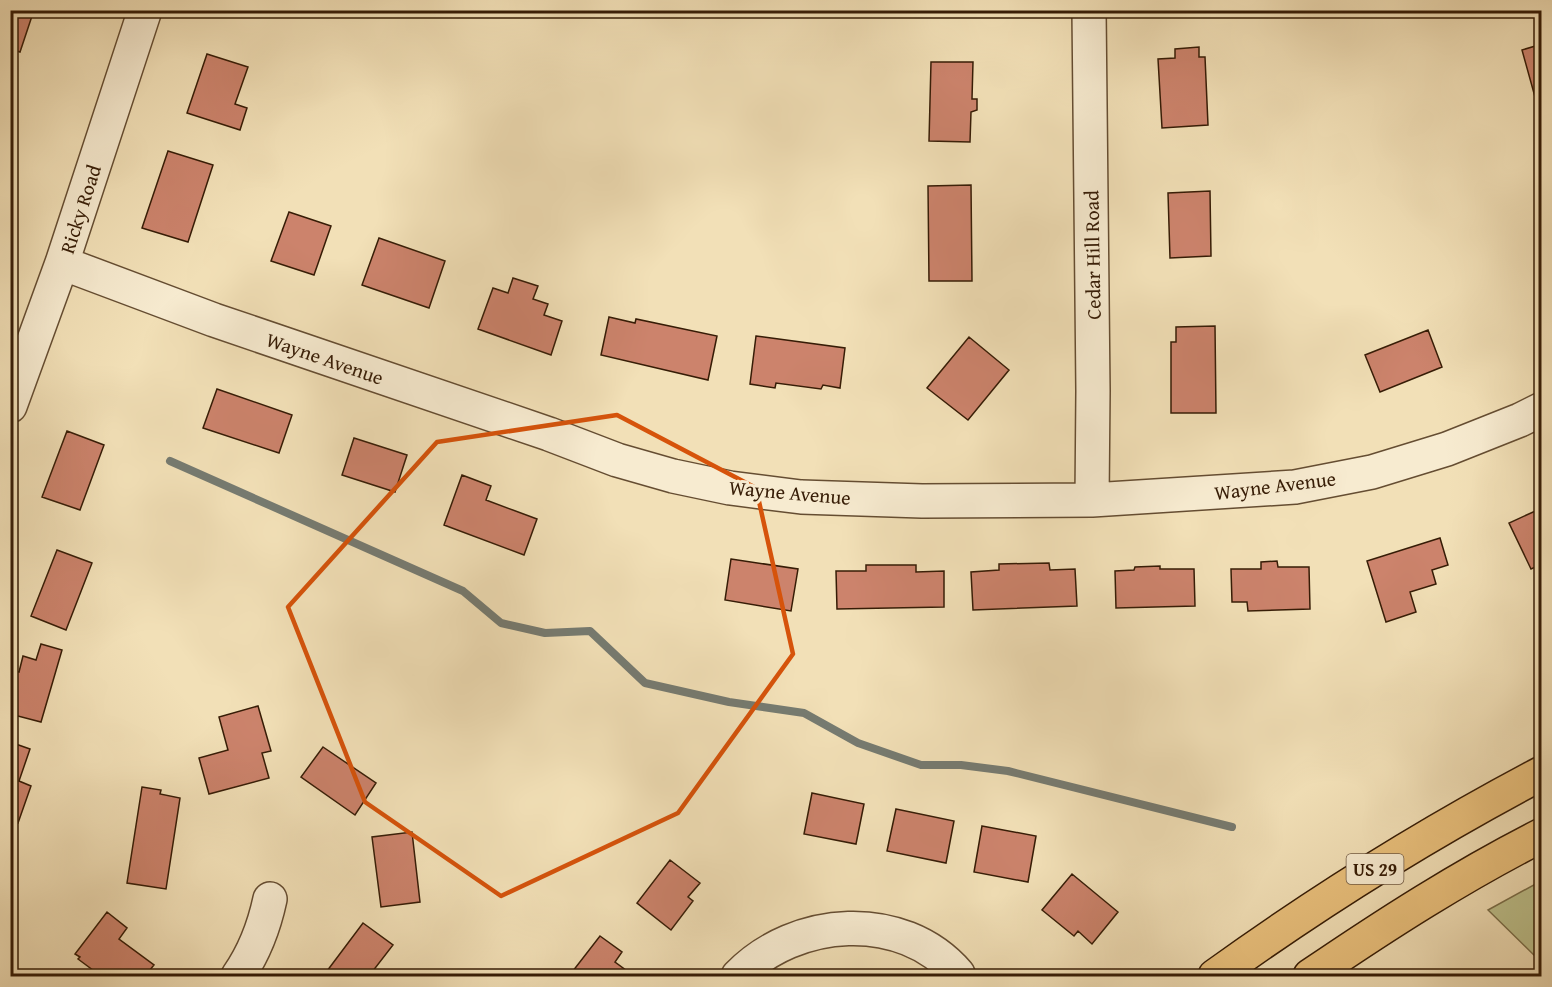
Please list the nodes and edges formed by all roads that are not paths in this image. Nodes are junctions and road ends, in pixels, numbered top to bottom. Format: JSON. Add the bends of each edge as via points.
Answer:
{"nodes":[{"id":1,"x":145,"y":10,"type":"edge"},
{"id":2,"x":1089,"y":10,"type":"edge"},
{"id":3,"x":62,"y":263,"type":"junction"},
{"id":4,"x":10,"y":406,"type":"edge"},
{"id":5,"x":1542,"y":409,"type":"edge"},
{"id":6,"x":1092,"y":500,"type":"junction"},
{"id":7,"x":1542,"y":773,"type":"edge"},
{"id":8,"x":1542,"y":835,"type":"edge"},
{"id":9,"x":270,"y":899,"type":"dead end"},
{"id":10,"x":957,"y":974,"type":"dead end"},
{"id":11,"x":238,"y":976,"type":"edge"},
{"id":12,"x":738,"y":976,"type":"edge"},
{"id":13,"x":1215,"y":976,"type":"edge"},
{"id":14,"x":1310,"y":976,"type":"edge"}],
"edges":[{"from":1,"to":3,"type":"street","name":"Ricky Road"},
{"from":2,"to":6,"type":"street","name":"Cedar Hill Road"},
{"from":3,"to":4,"type":"street","name":"Ricky Road"},
{"from":3,"to":6,"type":"street","name":"Wayne Avenue","via":[[214,320],[673,476],[801,497]]},
{"from":5,"to":6,"type":"street","name":"Wayne Avenue","via":[[1447,449],[1317,483]]},
{"from":7,"to":13,"type":"highway","number":"US 29","via":[[1472,810],[1350,884]]},
{"from":8,"to":14,"type":"highway","number":"US 29","via":[[1384,926]]},
{"from":9,"to":11,"type":"street","via":[[254,949]]},
{"from":10,"to":12,"type":"street","via":[[920,943],[865,928],[832,929],[799,937],[775,948]]}]}
